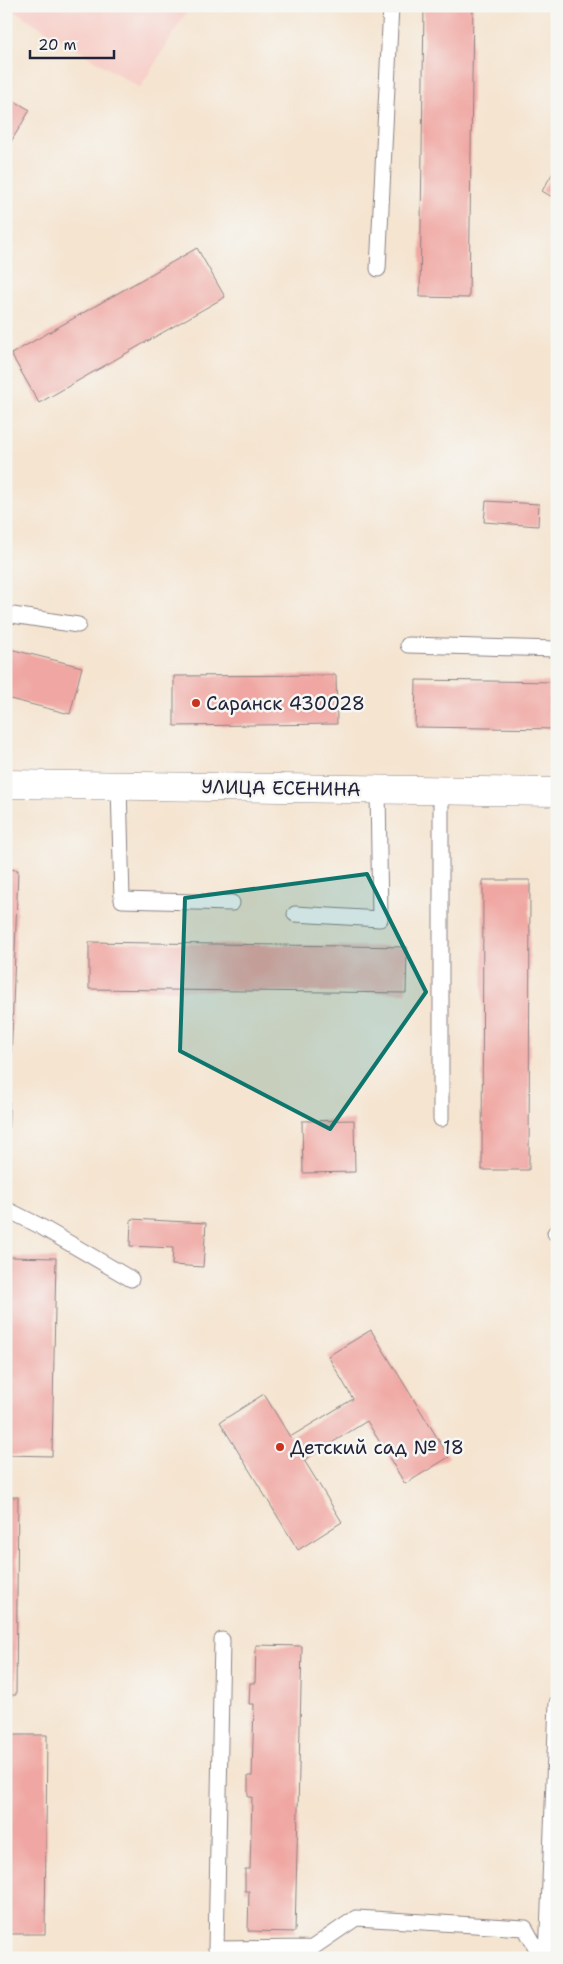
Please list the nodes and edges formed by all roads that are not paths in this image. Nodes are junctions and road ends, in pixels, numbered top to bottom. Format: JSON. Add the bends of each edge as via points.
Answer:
{"nodes":[{"id":1,"x":391,"y":6,"type":"edge"},
{"id":2,"x":378,"y":269,"type":"dead end"},
{"id":3,"x":6,"y":614,"type":"edge"},
{"id":4,"x":78,"y":625,"type":"dead end"},
{"id":5,"x":408,"y":645,"type":"dead end"},
{"id":6,"x":557,"y":649,"type":"edge"},
{"id":7,"x":6,"y":784,"type":"edge"},
{"id":8,"x":119,"y":785,"type":"junction"},
{"id":9,"x":378,"y":789,"type":"junction"},
{"id":10,"x":440,"y":790,"type":"junction"},
{"id":11,"x":557,"y":792,"type":"edge"},
{"id":12,"x":232,"y":903,"type":"dead end"},
{"id":13,"x":295,"y":914,"type":"dead end"},
{"id":14,"x":441,"y":1120,"type":"dead end"},
{"id":15,"x":6,"y":1209,"type":"edge"},
{"id":16,"x":131,"y":1279,"type":"dead end"},
{"id":17,"x":222,"y":1640,"type":"dead end"},
{"id":18,"x":557,"y":1703,"type":"edge"},
{"id":19,"x":542,"y":1958,"type":"edge"},
{"id":20,"x":547,"y":1958,"type":"edge"}],
"edges":[{"from":1,"to":2,"type":"lane"},
{"from":3,"to":4,"type":"lane"},
{"from":5,"to":6,"type":"lane"},
{"from":7,"to":8,"type":"street","name":"УЛИЦА ЕСЕНИНА"},
{"from":8,"to":9,"type":"street","name":"УЛИЦА ЕСЕНИНА"},
{"from":8,"to":12,"type":"lane","via":[[122,900]]},
{"from":9,"to":10,"type":"street","name":"УЛИЦА ЕСЕНИНА"},
{"from":9,"to":13,"type":"lane","via":[[380,919]]},
{"from":10,"to":11,"type":"street","name":"УЛИЦА ЕСЕНИНА"},
{"from":10,"to":14,"type":"lane"},
{"from":15,"to":16,"type":"lane"},
{"from":17,"to":19,"type":"lane","via":[[216,1949],[312,1948],[356,1918],[525,1928]]},
{"from":18,"to":20,"type":"lane"}]}
